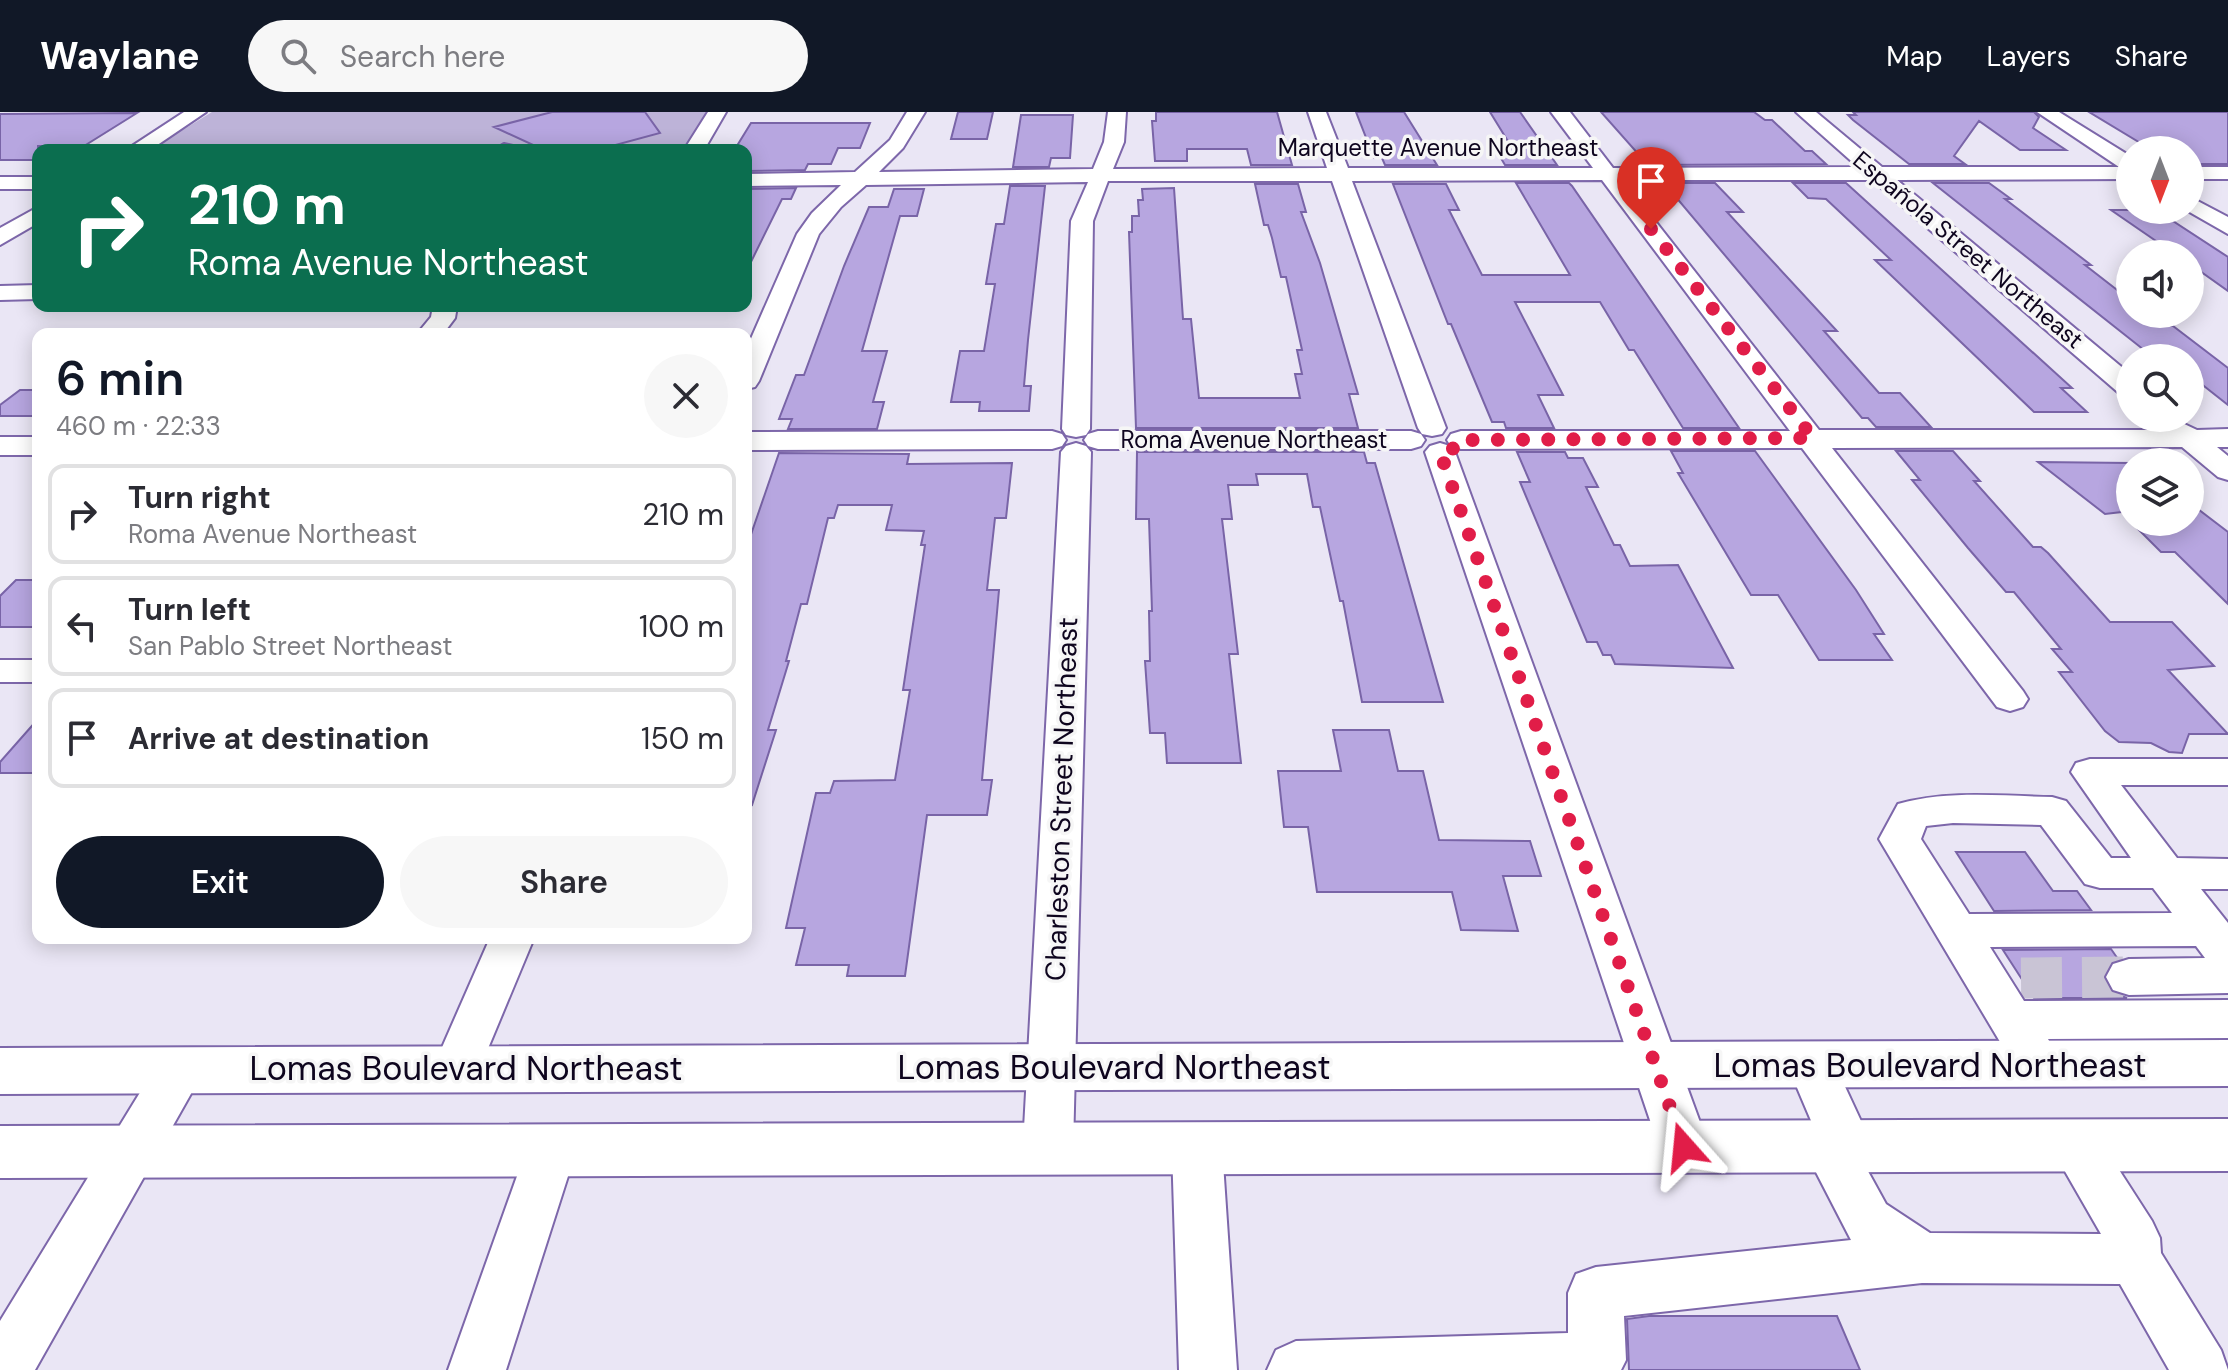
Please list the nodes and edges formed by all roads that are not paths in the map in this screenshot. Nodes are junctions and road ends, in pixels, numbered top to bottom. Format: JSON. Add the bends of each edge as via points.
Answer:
{"nodes":[{"id":1,"x":197,"y":112,"type":"edge"},
{"id":2,"x":717,"y":112,"type":"edge"},
{"id":3,"x":916,"y":112,"type":"edge"},
{"id":4,"x":1117,"y":112,"type":"edge"},
{"id":5,"x":1317,"y":112,"type":"edge"},
{"id":6,"x":1560,"y":112,"type":"edge"},
{"id":7,"x":1805,"y":112,"type":"edge"},
{"id":8,"x":2046,"y":112,"type":"edge"},
{"id":9,"x":146,"y":144,"type":"edge"},
{"id":10,"x":698,"y":144,"type":"edge"},
{"id":11,"x":2116,"y":156,"type":"edge"},
{"id":12,"x":2116,"y":173,"type":"edge"},
{"id":13,"x":2204,"y":173,"type":"edge"},
{"id":14,"x":2228,"y":173,"type":"edge"},
{"id":15,"x":1339,"y":174,"type":"junction"},
{"id":16,"x":1608,"y":174,"type":"junction"},
{"id":17,"x":1878,"y":174,"type":"junction"},
{"id":18,"x":1101,"y":175,"type":"junction"},
{"id":19,"x":858,"y":179,"type":"junction"},
{"id":20,"x":752,"y":180,"type":"edge"},
{"id":21,"x":0,"y":183,"type":"edge"},
{"id":22,"x":32,"y":183,"type":"edge"},
{"id":23,"x":2204,"y":212,"type":"edge"},
{"id":24,"x":32,"y":217,"type":"edge"},
{"id":25,"x":2228,"y":227,"type":"edge"},
{"id":26,"x":0,"y":238,"type":"edge"},
{"id":27,"x":32,"y":292,"type":"edge"},
{"id":28,"x":0,"y":293,"type":"edge"},
{"id":29,"x":752,"y":367,"type":"edge"},
{"id":30,"x":2116,"y":376,"type":"edge"},
{"id":31,"x":2183,"y":432,"type":"edge"},
{"id":32,"x":1813,"y":438,"type":"junction"},
{"id":33,"x":2190,"y":438,"type":"junction"},
{"id":34,"x":2228,"y":438,"type":"edge"},
{"id":35,"x":1076,"y":440,"type":"junction"},
{"id":36,"x":1436,"y":440,"type":"junction"},
{"id":37,"x":752,"y":441,"type":"edge"},
{"id":38,"x":0,"y":446,"type":"edge"},
{"id":39,"x":32,"y":446,"type":"edge"},
{"id":40,"x":2228,"y":471,"type":"edge"},
{"id":41,"x":0,"y":671,"type":"edge"},
{"id":42,"x":32,"y":671,"type":"edge"},
{"id":43,"x":2010,"y":699,"type":"dead end"},
{"id":44,"x":2228,"y":772,"type":"edge"},
{"id":45,"x":2165,"y":873,"type":"junction"},
{"id":46,"x":2228,"y":874,"type":"edge"},
{"id":47,"x":1957,"y":931,"type":"junction"},
{"id":48,"x":2218,"y":942,"type":"edge"},
{"id":49,"x":509,"y":944,"type":"edge"},
{"id":50,"x":2228,"y":975,"type":"edge"},
{"id":51,"x":2129,"y":977,"type":"tunnel mouth"},
{"id":52,"x":2014,"y":1010,"type":"junction"},
{"id":53,"x":2228,"y":1019,"type":"edge"},
{"id":54,"x":2228,"y":1063,"type":"edge"},
{"id":55,"x":1811,"y":1064,"type":"junction"},
{"id":56,"x":1658,"y":1066,"type":"junction"},
{"id":57,"x":1051,"y":1067,"type":"junction"},
{"id":58,"x":457,"y":1068,"type":"junction"},
{"id":59,"x":180,"y":1069,"type":"junction"},
{"id":60,"x":0,"y":1071,"type":"edge"},
{"id":61,"x":2228,"y":1145,"type":"edge"},
{"id":62,"x":1048,"y":1147,"type":"junction"},
{"id":63,"x":1684,"y":1147,"type":"junction"},
{"id":64,"x":1838,"y":1147,"type":"junction"},
{"id":65,"x":2076,"y":1147,"type":"junction"},
{"id":66,"x":552,"y":1148,"type":"junction"},
{"id":67,"x":1197,"y":1148,"type":"junction"},
{"id":68,"x":130,"y":1151,"type":"junction"},
{"id":69,"x":0,"y":1152,"type":"edge"},
{"id":70,"x":1922,"y":1258,"type":"junction"},
{"id":71,"x":2135,"y":1259,"type":"junction"},
{"id":72,"x":1599,"y":1365,"type":"edge"},
{"id":73,"x":3,"y":1370,"type":"edge"},
{"id":74,"x":477,"y":1370,"type":"edge"},
{"id":75,"x":1208,"y":1370,"type":"edge"},
{"id":76,"x":1296,"y":1370,"type":"edge"},
{"id":77,"x":2201,"y":1370,"type":"edge"}],
"edges":[{"from":1,"to":9,"type":"street"},
{"from":2,"to":10,"type":"street"},
{"from":3,"to":19,"type":"street","via":[[905,135]]},
{"from":4,"to":18,"type":"street","name":"Charleston Street Northeast","via":[[1114,142]]},
{"from":5,"to":15,"type":"street"},
{"from":6,"to":16,"type":"street"},
{"from":7,"to":17,"type":"street","name":"Española Street Northeast"},
{"from":8,"to":11,"type":"street"},
{"from":12,"to":17,"type":"street","name":"Marquette Avenue Northeast"},
{"from":13,"to":14,"type":"street"},
{"from":15,"to":16,"type":"street","name":"Marquette Avenue Northeast"},
{"from":15,"to":18,"type":"street","name":"Marquette Avenue Northeast"},
{"from":15,"to":36,"type":"street"},
{"from":16,"to":17,"type":"street","name":"Marquette Avenue Northeast"},
{"from":16,"to":32,"type":"street"},
{"from":17,"to":30,"type":"street","name":"Española Street Northeast"},
{"from":18,"to":19,"type":"street","name":"Marquette Avenue Northeast"},
{"from":18,"to":35,"type":"street","name":"Charleston Street Northeast","via":[[1082,221]]},
{"from":19,"to":20,"type":"street","name":"Marquette Avenue Northeast"},
{"from":19,"to":29,"type":"street","via":[[819,214]]},
{"from":21,"to":22,"type":"street"},
{"from":23,"to":25,"type":"street"},
{"from":24,"to":26,"type":"street"},
{"from":27,"to":28,"type":"street"},
{"from":31,"to":33,"type":"street"},
{"from":32,"to":33,"type":"street","name":"Roma Avenue Northeast"},
{"from":32,"to":36,"type":"street","name":"Roma Avenue Northeast"},
{"from":32,"to":43,"type":"street"},
{"from":33,"to":34,"type":"street","name":"Roma Avenue Northeast"},
{"from":33,"to":40,"type":"street"},
{"from":35,"to":36,"type":"street","name":"Roma Avenue Northeast"},
{"from":35,"to":37,"type":"street","name":"Roma Avenue Northeast"},
{"from":35,"to":57,"type":"street","name":"Charleston Street Northeast"},
{"from":36,"to":56,"type":"street"},
{"from":38,"to":39,"type":"street"},
{"from":41,"to":42,"type":"street"},
{"from":44,"to":45,"type":"street","via":[[2090,772]]},
{"from":45,"to":46,"type":"street"},
{"from":45,"to":47,"type":"street","via":[[2100,873],[2052,811],[1953,809],[1912,814],[1900,839]]},
{"from":45,"to":48,"type":"street"},
{"from":47,"to":48,"type":"street"},
{"from":47,"to":52,"type":"street"},
{"from":49,"to":58,"type":"street"},
{"from":50,"to":51,"type":"street"},
{"from":52,"to":53,"type":"street"},
{"from":52,"to":54,"type":"main road","name":"Lomas Boulevard Northeast"},
{"from":52,"to":55,"type":"main road","name":"Lomas Boulevard Northeast"},
{"from":55,"to":56,"type":"main road","name":"Lomas Boulevard Northeast"},
{"from":55,"to":64,"type":"street"},
{"from":56,"to":57,"type":"main road","name":"Lomas Boulevard Northeast"},
{"from":56,"to":63,"type":"street"},
{"from":57,"to":58,"type":"main road","name":"Lomas Boulevard Northeast"},
{"from":57,"to":62,"type":"street","name":"Charleston Street Northeast"},
{"from":58,"to":59,"type":"main road","name":"Lomas Boulevard Northeast"},
{"from":59,"to":60,"type":"main road","name":"Lomas Boulevard Northeast"},
{"from":59,"to":68,"type":"street"},
{"from":61,"to":65,"type":"main road"},
{"from":62,"to":66,"type":"main road"},
{"from":62,"to":67,"type":"main road"},
{"from":63,"to":64,"type":"main road"},
{"from":63,"to":67,"type":"main road"},
{"from":64,"to":65,"type":"main road"},
{"from":64,"to":70,"type":"street","via":[[1867,1221]]},
{"from":65,"to":71,"type":"street","via":[[2133,1238]]},
{"from":66,"to":68,"type":"main road"},
{"from":66,"to":74,"type":"street"},
{"from":67,"to":75,"type":"street"},
{"from":68,"to":69,"type":"main road"},
{"from":68,"to":73,"type":"street"},
{"from":70,"to":71,"type":"street"},
{"from":70,"to":72,"type":"street","via":[[1596,1293]]},
{"from":71,"to":77,"type":"street"},
{"from":72,"to":76,"type":"street"}]}
